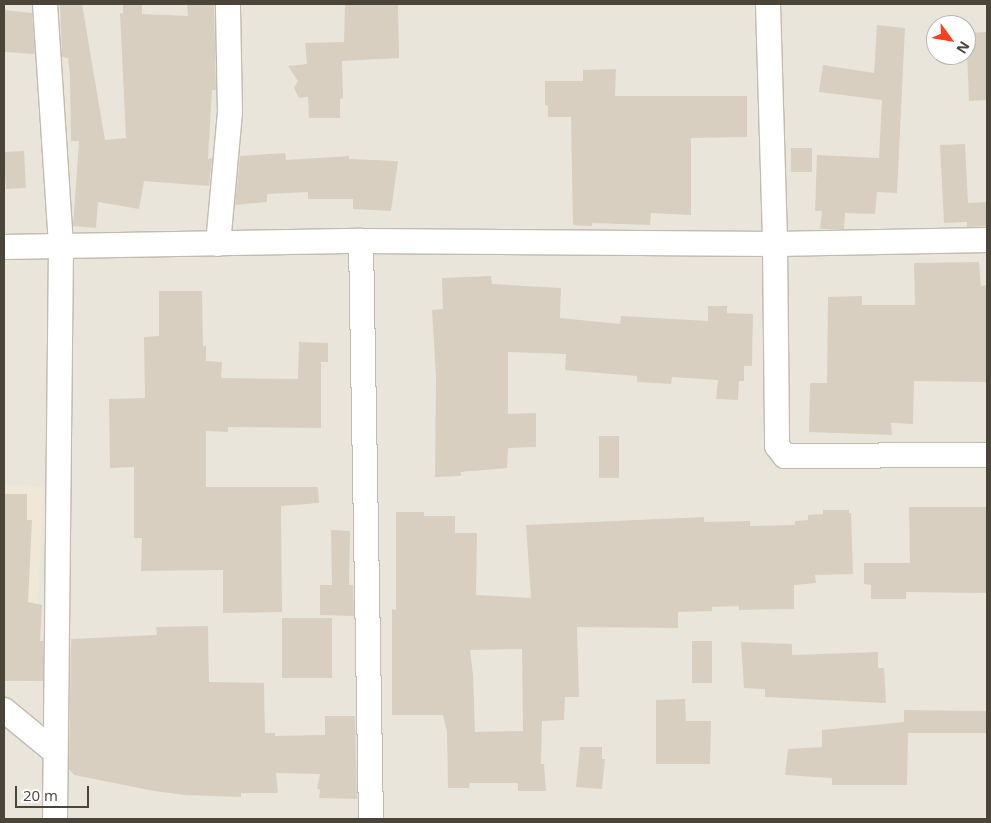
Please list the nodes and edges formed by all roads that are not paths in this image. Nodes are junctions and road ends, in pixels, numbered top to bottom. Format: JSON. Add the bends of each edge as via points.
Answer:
{"nodes":[{"id":1,"x":45,"y":4,"type":"edge"},
{"id":2,"x":228,"y":4,"type":"edge"},
{"id":3,"x":768,"y":4,"type":"edge"},
{"id":4,"x":987,"y":240,"type":"edge"},
{"id":5,"x":361,"y":241,"type":"junction"},
{"id":6,"x":218,"y":244,"type":"junction"},
{"id":7,"x":775,"y":244,"type":"junction"},
{"id":8,"x":4,"y":247,"type":"edge"},
{"id":9,"x":61,"y":247,"type":"junction"},
{"id":10,"x":987,"y":455,"type":"edge"},
{"id":11,"x":4,"y":710,"type":"edge"},
{"id":12,"x":55,"y":752,"type":"junction"},
{"id":13,"x":55,"y":819,"type":"edge"},
{"id":14,"x":371,"y":819,"type":"edge"}],
"edges":[{"from":1,"to":9,"type":"street"},
{"from":2,"to":6,"type":"street","via":[[230,114]]},
{"from":3,"to":7,"type":"street"},
{"from":4,"to":7,"type":"street"},
{"from":5,"to":6,"type":"street"},
{"from":5,"to":7,"type":"street"},
{"from":5,"to":14,"type":"street"},
{"from":6,"to":9,"type":"street"},
{"from":7,"to":10,"type":"street","via":[[776,446],[782,454]]},
{"from":8,"to":9,"type":"street"},
{"from":9,"to":12,"type":"street"},
{"from":11,"to":12,"type":"street"},
{"from":12,"to":13,"type":"street"}]}
